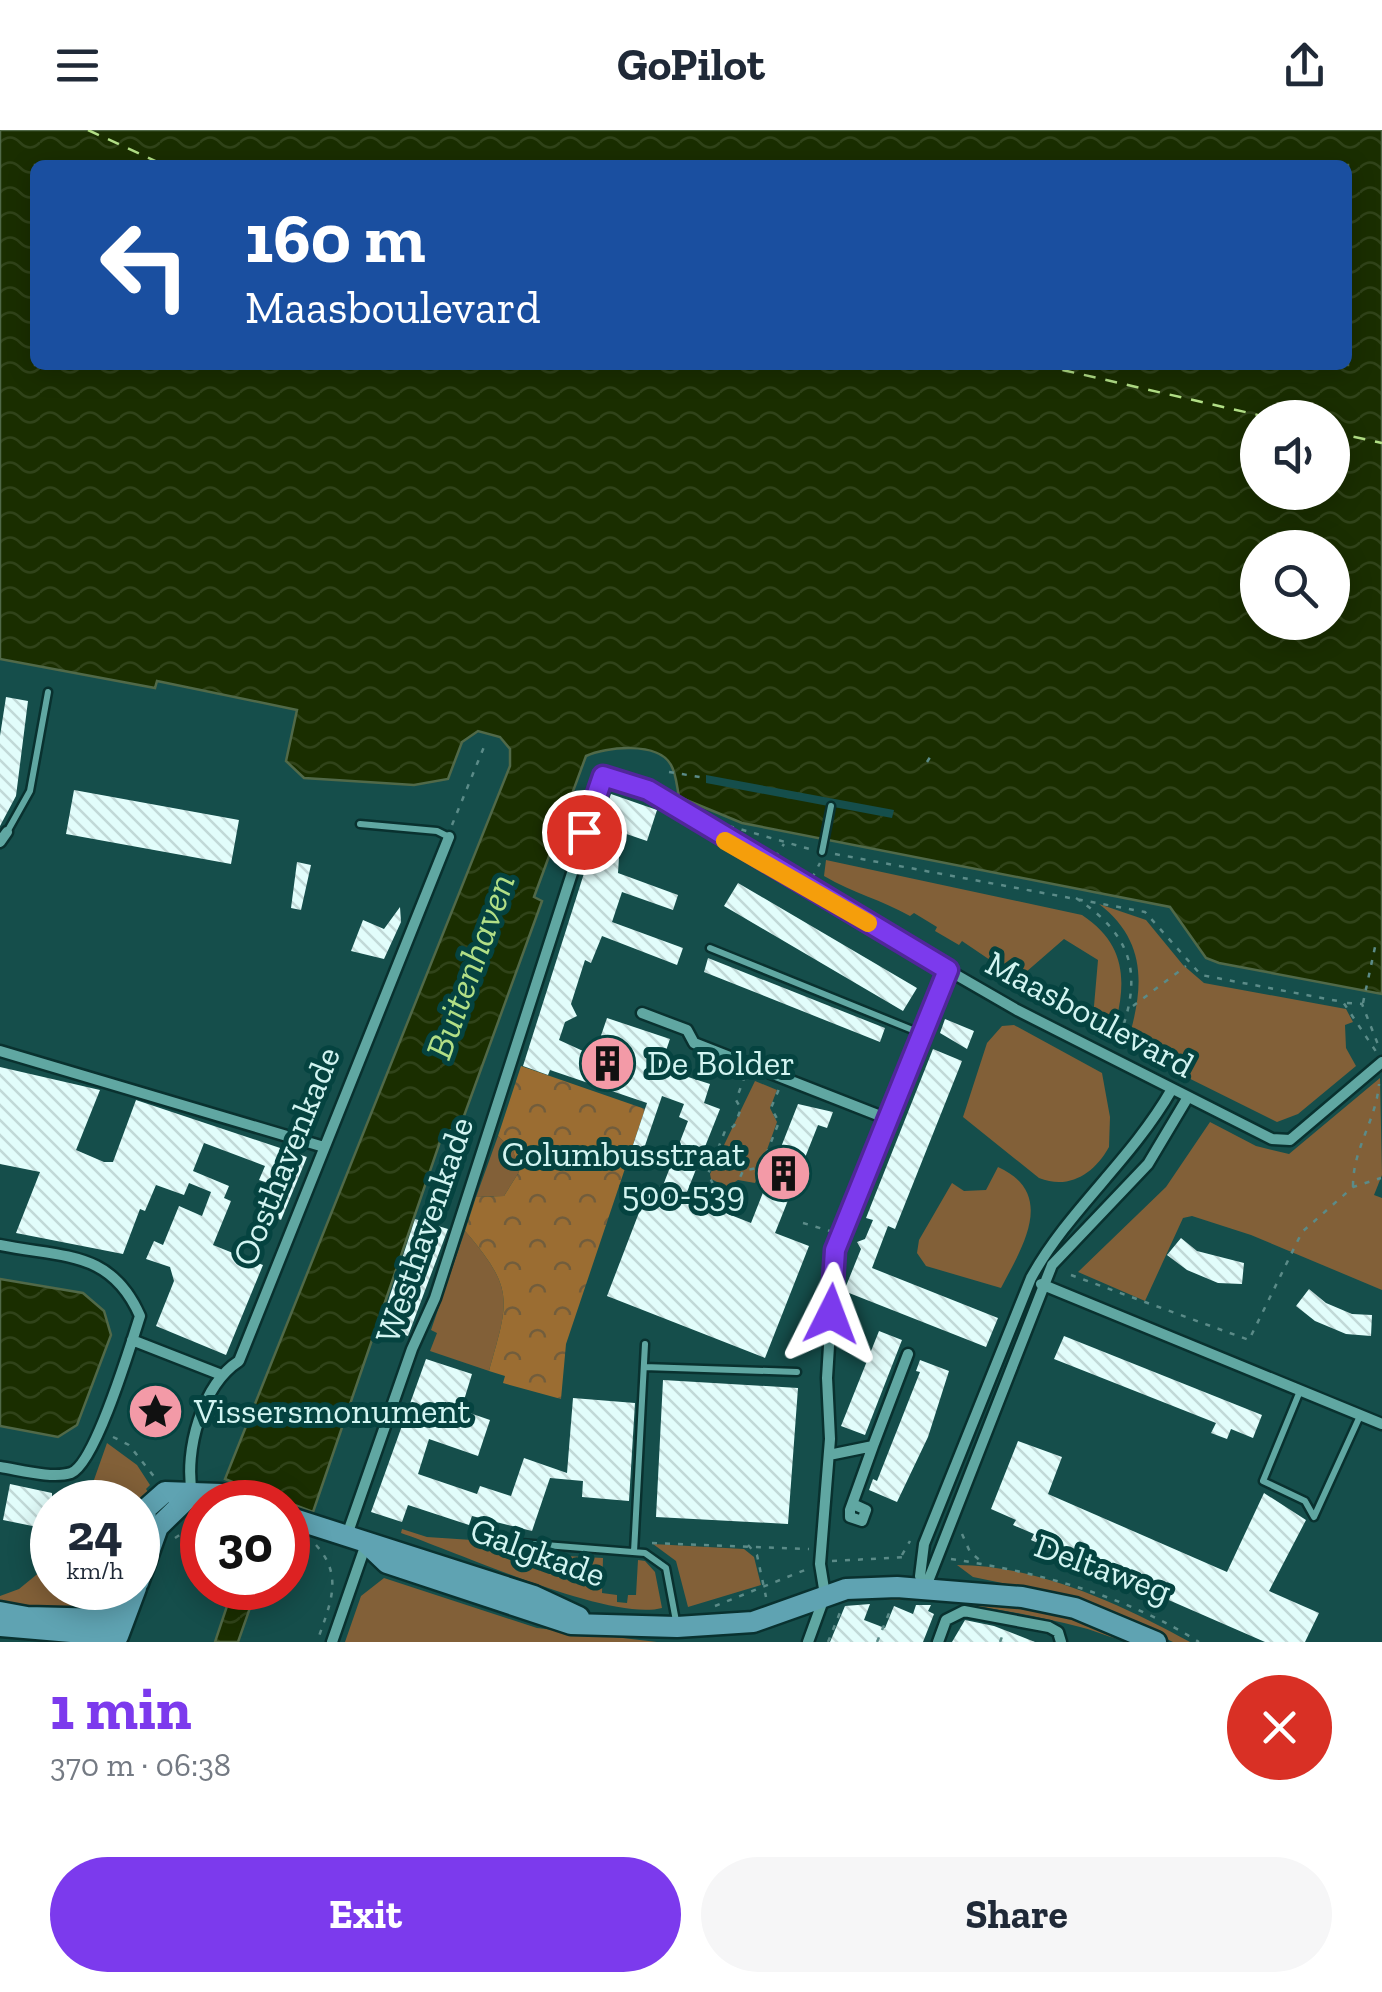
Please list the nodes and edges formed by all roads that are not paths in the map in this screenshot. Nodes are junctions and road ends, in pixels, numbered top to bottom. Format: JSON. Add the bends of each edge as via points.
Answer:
{"nodes":[{"id":1,"x":48,"y":692,"type":"dead end"},
{"id":2,"x":664,"y":801,"type":"joint"},
{"id":3,"x":831,"y":806,"type":"dead end"},
{"id":4,"x":360,"y":824,"type":"dead end"},
{"id":5,"x":449,"y":836,"type":"joint"},
{"id":6,"x":3,"y":837,"type":"edge"},
{"id":7,"x":822,"y":852,"type":"road end"},
{"id":8,"x":710,"y":948,"type":"dead end"},
{"id":9,"x":948,"y":970,"type":"junction"},
{"id":10,"x":642,"y":1013,"type":"dead end"},
{"id":11,"x":920,"y":1033,"type":"junction"},
{"id":12,"x":0,"y":1051,"type":"edge"},
{"id":13,"x":1380,"y":1060,"type":"edge"},
{"id":14,"x":1172,"y":1089,"type":"junction"},
{"id":15,"x":1188,"y":1097,"type":"junction"},
{"id":16,"x":888,"y":1119,"type":"junction"},
{"id":17,"x":324,"y":1147,"type":"junction"},
{"id":18,"x":0,"y":1244,"type":"edge"},
{"id":19,"x":1031,"y":1278,"type":"junction"},
{"id":20,"x":1044,"y":1286,"type":"junction"},
{"id":21,"x":132,"y":1340,"type":"junction"},
{"id":22,"x":645,"y":1344,"type":"dead end"},
{"id":23,"x":908,"y":1354,"type":"dead end"},
{"id":24,"x":644,"y":1367,"type":"junction"},
{"id":25,"x":796,"y":1372,"type":"dead end"},
{"id":26,"x":219,"y":1374,"type":"junction"},
{"id":27,"x":1300,"y":1391,"type":"junction"},
{"id":28,"x":1360,"y":1416,"type":"junction"},
{"id":29,"x":1382,"y":1424,"type":"edge"},
{"id":30,"x":873,"y":1446,"type":"junction"},
{"id":31,"x":829,"y":1456,"type":"junction"},
{"id":32,"x":0,"y":1469,"type":"edge"},
{"id":33,"x":178,"y":1498,"type":"junction"},
{"id":34,"x":160,"y":1503,"type":"edge"},
{"id":35,"x":855,"y":1505,"type":"dead end"},
{"id":36,"x":160,"y":1524,"type":"edge"},
{"id":37,"x":310,"y":1525,"type":"edge"},
{"id":38,"x":478,"y":1532,"type":"dead end"},
{"id":39,"x":356,"y":1539,"type":"junction"},
{"id":40,"x":634,"y":1552,"type":"junction"},
{"id":41,"x":930,"y":1575,"type":"junction"},
{"id":42,"x":831,"y":1594,"type":"junction"},
{"id":43,"x":113,"y":1610,"type":"edge"},
{"id":44,"x":123,"y":1610,"type":"edge"},
{"id":45,"x":0,"y":1612,"type":"edge"},
{"id":46,"x":738,"y":1620,"type":"junction"},
{"id":47,"x":0,"y":1626,"type":"edge"},
{"id":48,"x":677,"y":1627,"type":"junction"},
{"id":49,"x":109,"y":1635,"type":"edge"},
{"id":50,"x":332,"y":1642,"type":"edge"},
{"id":51,"x":808,"y":1642,"type":"edge"},
{"id":52,"x":938,"y":1642,"type":"edge"},
{"id":53,"x":1061,"y":1642,"type":"edge"},
{"id":54,"x":1156,"y":1642,"type":"edge"}],
"edges":[{"from":1,"to":6,"type":"lane","via":[[30,791]]},
{"from":2,"to":9,"type":"street","name":"Maasboulevard"},
{"from":2,"to":39,"type":"street","name":"Westhavenkade","via":[[603,776],[436,1298],[382,1435]]},
{"from":3,"to":7,"type":"lane"},
{"from":4,"to":5,"type":"lane"},
{"from":5,"to":17,"type":"street","name":"Oosthavenkade"},
{"from":8,"to":11,"type":"lane"},
{"from":9,"to":11,"type":"street"},
{"from":9,"to":14,"type":"street","name":"Maasboulevard"},
{"from":10,"to":16,"type":"street","via":[[687,1030],[694,1043]]},
{"from":11,"to":16,"type":"street"},
{"from":12,"to":17,"type":"street"},
{"from":13,"to":15,"type":"street","name":"Maasboulevard","via":[[1290,1140],[1272,1139]]},
{"from":14,"to":15,"type":"street","name":"Maasboulevard"},
{"from":14,"to":19,"type":"street","via":[[1126,1160],[1050,1244]]},
{"from":15,"to":20,"type":"street","via":[[1148,1164],[1065,1250]]},
{"from":16,"to":31,"type":"street","via":[[835,1250]]},
{"from":17,"to":26,"type":"street","name":"Oosthavenkade","via":[[238,1361]]},
{"from":18,"to":21,"type":"street","via":[[106,1266],[129,1290],[140,1316]]},
{"from":19,"to":20,"type":"street"},
{"from":19,"to":41,"type":"street","via":[[924,1544]]},
{"from":20,"to":27,"type":"street"},
{"from":20,"to":41,"type":"street"},
{"from":21,"to":26,"type":"street"},
{"from":21,"to":32,"type":"street","via":[[86,1459],[66,1475]]},
{"from":22,"to":24,"type":"lane"},
{"from":23,"to":30,"type":"street"},
{"from":24,"to":25,"type":"lane"},
{"from":24,"to":40,"type":"lane"},
{"from":26,"to":33,"type":"street","name":"Oosthavenkade"},
{"from":27,"to":28,"type":"street"},
{"from":27,"to":28,"type":"lane","via":[[1263,1480],[1305,1501],[1314,1517]]},
{"from":28,"to":29,"type":"street"},
{"from":30,"to":31,"type":"street"},
{"from":30,"to":35,"type":"street"},
{"from":31,"to":42,"type":"street","via":[[820,1550]]},
{"from":33,"to":34,"type":"main road"},
{"from":33,"to":36,"type":"main road"},
{"from":37,"to":39,"type":"main road","name":"Galgkade"},
{"from":38,"to":40,"type":"lane","via":[[507,1542]]},
{"from":39,"to":48,"type":"main road","name":"Galgkade","via":[[387,1563],[531,1614],[571,1624]]},
{"from":39,"to":50,"type":"street","name":"Westhavenkade"},
{"from":40,"to":48,"type":"lane","via":[[666,1568]]},
{"from":41,"to":42,"type":"main road","name":"Galgkade"},
{"from":41,"to":54,"type":"main road","name":"Deltaweg","via":[[1075,1608]]},
{"from":42,"to":46,"type":"main road","name":"Galgkade","via":[[773,1617]]},
{"from":42,"to":46,"type":"main road","name":"Galgkade","via":[[767,1597]]},
{"from":42,"to":51,"type":"street"},
{"from":43,"to":49,"type":"main road"},
{"from":44,"to":49,"type":"main road"},
{"from":45,"to":49,"type":"main road"},
{"from":46,"to":48,"type":"main road","name":"Galgkade"},
{"from":47,"to":49,"type":"main road"},
{"from":52,"to":53,"type":"street","via":[[955,1612],[1050,1627]]}]}
